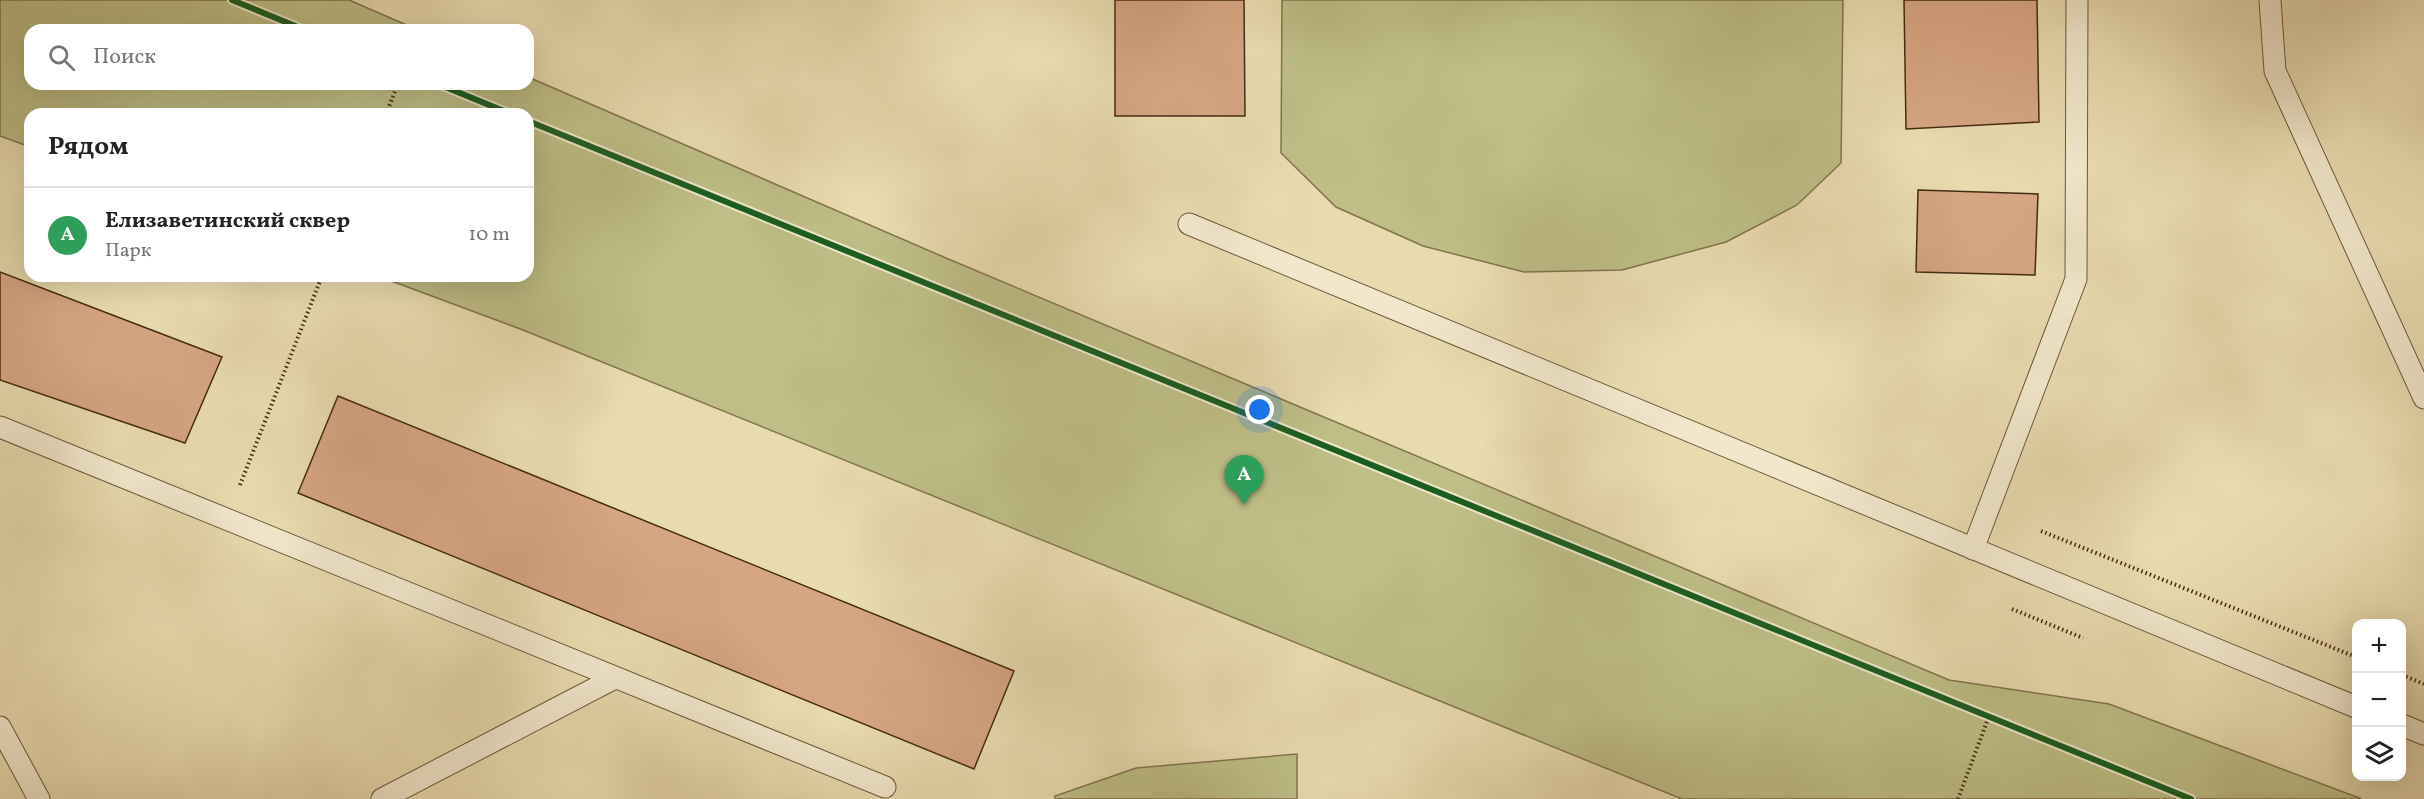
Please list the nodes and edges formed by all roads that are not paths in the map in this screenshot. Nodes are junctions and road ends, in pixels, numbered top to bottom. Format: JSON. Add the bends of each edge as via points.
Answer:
{"nodes":[{"id":1,"x":2077,"y":0,"type":"edge"},
{"id":2,"x":2270,"y":0,"type":"edge"},
{"id":3,"x":1189,"y":224,"type":"dead end"},
{"id":4,"x":2424,"y":398,"type":"edge"},
{"id":5,"x":0,"y":427,"type":"edge"},
{"id":6,"x":1973,"y":549,"type":"junction"},
{"id":7,"x":615,"y":678,"type":"junction"},
{"id":8,"x":2352,"y":705,"type":"edge"},
{"id":9,"x":2406,"y":727,"type":"edge"},
{"id":10,"x":2424,"y":734,"type":"edge"},
{"id":11,"x":3,"y":739,"type":"edge"},
{"id":12,"x":885,"y":787,"type":"dead end"},
{"id":13,"x":39,"y":799,"type":"edge"},
{"id":14,"x":382,"y":799,"type":"edge"}],
"edges":[{"from":1,"to":6,"type":"lane","via":[[2076,279]]},
{"from":2,"to":4,"type":"lane","via":[[2275,71]]},
{"from":3,"to":6,"type":"lane"},
{"from":5,"to":7,"type":"lane"},
{"from":6,"to":8,"type":"lane"},
{"from":7,"to":12,"type":"lane"},
{"from":7,"to":14,"type":"lane"},
{"from":9,"to":10,"type":"lane"},
{"from":11,"to":13,"type":"lane"}]}
